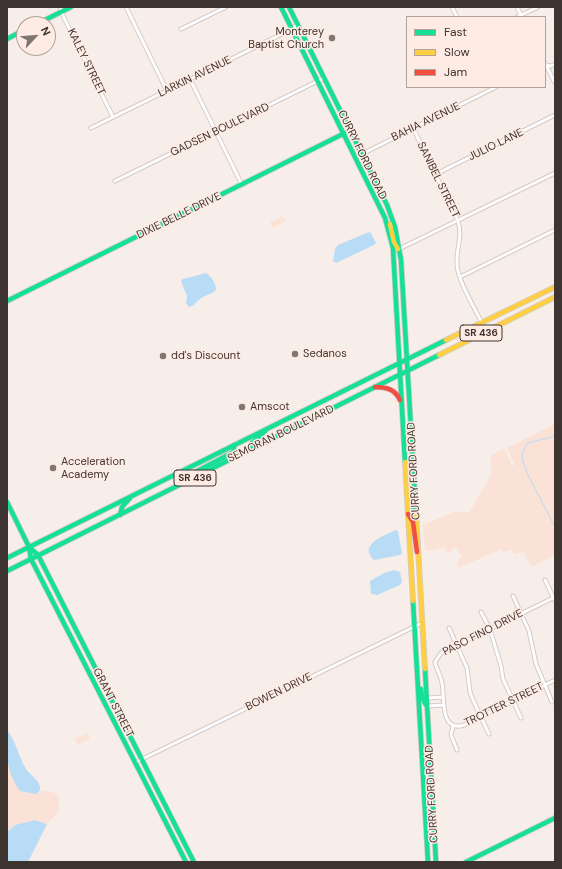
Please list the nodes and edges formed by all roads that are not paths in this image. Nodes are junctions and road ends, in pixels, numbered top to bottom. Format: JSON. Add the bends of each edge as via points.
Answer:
{"nodes":[{"id":1,"x":71,"y":7,"type":"edge"},
{"id":2,"x":126,"y":7,"type":"edge"},
{"id":3,"x":226,"y":7,"type":"edge"},
{"id":4,"x":281,"y":7,"type":"edge"},
{"id":5,"x":289,"y":7,"type":"edge"},
{"id":6,"x":452,"y":7,"type":"edge"},
{"id":7,"x":517,"y":7,"type":"edge"},
{"id":8,"x":538,"y":7,"type":"edge"},
{"id":9,"x":61,"y":9,"type":"edge"},
{"id":10,"x":50,"y":16,"type":"edge"},
{"id":11,"x":457,"y":16,"type":"edge"},
{"id":12,"x":520,"y":16,"type":"edge"},
{"id":13,"x":297,"y":24,"type":"junction"},
{"id":14,"x":181,"y":29,"type":"dead end"},
{"id":15,"x":292,"y":29,"type":"junction"},
{"id":16,"x":16,"y":34,"type":"edge"},
{"id":17,"x":7,"y":39,"type":"edge"},
{"id":18,"x":546,"y":67,"type":"edge"},
{"id":19,"x":324,"y":78,"type":"junction"},
{"id":20,"x":190,"y":79,"type":"junction"},
{"id":21,"x":318,"y":81,"type":"junction"},
{"id":22,"x":555,"y":83,"type":"edge"},
{"id":23,"x":491,"y":88,"type":"edge"},
{"id":24,"x":167,"y":91,"type":"junction"},
{"id":25,"x":332,"y":94,"type":"junction"},
{"id":26,"x":326,"y":97,"type":"junction"},
{"id":27,"x":555,"y":115,"type":"edge"},
{"id":28,"x":113,"y":118,"type":"junction"},
{"id":29,"x":91,"y":128,"type":"dead end"},
{"id":30,"x":413,"y":128,"type":"junction"},
{"id":31,"x":350,"y":131,"type":"junction"},
{"id":32,"x":216,"y":132,"type":"junction"},
{"id":33,"x":344,"y":134,"type":"junction"},
{"id":34,"x":362,"y":154,"type":"junction"},
{"id":35,"x":356,"y":157,"type":"junction"},
{"id":36,"x":555,"y":173,"type":"edge"},
{"id":37,"x":436,"y":174,"type":"junction"},
{"id":38,"x":115,"y":181,"type":"dead end"},
{"id":39,"x":242,"y":185,"type":"junction"},
{"id":40,"x":385,"y":218,"type":"junction"},
{"id":41,"x":458,"y":221,"type":"junction"},
{"id":42,"x":555,"y":230,"type":"edge"},
{"id":43,"x":399,"y":249,"type":"junction"},
{"id":44,"x":460,"y":277,"type":"junction"},
{"id":45,"x":555,"y":287,"type":"edge"},
{"id":46,"x":555,"y":296,"type":"edge"},
{"id":47,"x":7,"y":301,"type":"edge"},
{"id":48,"x":482,"y":323,"type":"junction"},
{"id":49,"x":407,"y":358,"type":"junction"},
{"id":50,"x":399,"y":362,"type":"junction"},
{"id":51,"x":408,"y":370,"type":"junction"},
{"id":52,"x":400,"y":374,"type":"junction"},
{"id":53,"x":375,"y":387,"type":"junction"},
{"id":54,"x":401,"y":404,"type":"junction"},
{"id":55,"x":268,"y":428,"type":"junction"},
{"id":56,"x":234,"y":445,"type":"junction"},
{"id":57,"x":251,"y":449,"type":"junction"},
{"id":58,"x":405,"y":460,"type":"junction"},
{"id":59,"x":175,"y":487,"type":"junction"},
{"id":60,"x":134,"y":495,"type":"junction"},
{"id":61,"x":7,"y":502,"type":"edge"},
{"id":62,"x":416,"y":511,"type":"junction"},
{"id":63,"x":120,"y":514,"type":"junction"},
{"id":64,"x":408,"y":514,"type":"junction"},
{"id":65,"x":29,"y":547,"type":"junction"},
{"id":66,"x":38,"y":555,"type":"junction"},
{"id":67,"x":7,"y":558,"type":"edge"},
{"id":68,"x":32,"y":559,"type":"junction"},
{"id":69,"x":419,"y":559,"type":"junction"},
{"id":70,"x":7,"y":571,"type":"edge"},
{"id":71,"x":545,"y":580,"type":"dead end"},
{"id":72,"x":513,"y":596,"type":"dead end"},
{"id":73,"x":554,"y":599,"type":"edge"},
{"id":74,"x":481,"y":612,"type":"dead end"},
{"id":75,"x":522,"y":613,"type":"junction"},
{"id":76,"x":71,"y":618,"type":"junction"},
{"id":77,"x":64,"y":622,"type":"junction"},
{"id":78,"x":422,"y":623,"type":"junction"},
{"id":79,"x":414,"y":626,"type":"junction"},
{"id":80,"x":449,"y":628,"type":"dead end"},
{"id":81,"x":490,"y":629,"type":"junction"},
{"id":82,"x":457,"y":645,"type":"junction"},
{"id":83,"x":92,"y":660,"type":"junction"},
{"id":84,"x":417,"y":662,"type":"junction"},
{"id":85,"x":85,"y":663,"type":"junction"},
{"id":86,"x":555,"y":680,"type":"edge"},
{"id":87,"x":544,"y":685,"type":"junction"},
{"id":88,"x":443,"y":697,"type":"junction"},
{"id":89,"x":427,"y":698,"type":"junction"},
{"id":90,"x":512,"y":701,"type":"junction"},
{"id":91,"x":552,"y":702,"type":"dead end"},
{"id":92,"x":444,"y":705,"type":"junction"},
{"id":93,"x":427,"y":706,"type":"junction"},
{"id":94,"x":116,"y":708,"type":"junction"},
{"id":95,"x":419,"y":708,"type":"junction"},
{"id":96,"x":110,"y":711,"type":"junction"},
{"id":97,"x":120,"y":716,"type":"junction"},
{"id":98,"x":481,"y":716,"type":"junction"},
{"id":99,"x":521,"y":718,"type":"dead end"},
{"id":100,"x":114,"y":720,"type":"junction"},
{"id":101,"x":453,"y":726,"type":"junction"},
{"id":102,"x":489,"y":734,"type":"dead end"},
{"id":103,"x":457,"y":750,"type":"dead end"},
{"id":104,"x":422,"y":755,"type":"junction"},
{"id":105,"x":142,"y":759,"type":"junction"},
{"id":106,"x":136,"y":762,"type":"junction"},
{"id":107,"x":430,"y":766,"type":"junction"},
{"id":108,"x":432,"y":788,"type":"junction"},
{"id":109,"x":164,"y":802,"type":"junction"},
{"id":110,"x":156,"y":803,"type":"junction"},
{"id":111,"x":159,"y":808,"type":"junction"},
{"id":112,"x":555,"y":818,"type":"edge"},
{"id":113,"x":186,"y":862,"type":"edge"},
{"id":114,"x":194,"y":862,"type":"edge"},
{"id":115,"x":428,"y":862,"type":"edge"},
{"id":116,"x":436,"y":862,"type":"edge"},
{"id":117,"x":466,"y":862,"type":"edge"}],
"edges":[{"from":1,"to":9,"type":"main road"},
{"from":2,"to":24,"type":"street"},
{"from":3,"to":14,"type":"street"},
{"from":4,"to":15,"type":"main road","name":"CURRY FORD ROAD"},
{"from":5,"to":13,"type":"main road","name":"CURRY FORD ROAD"},
{"from":6,"to":11,"type":"street"},
{"from":7,"to":12,"type":"street"},
{"from":8,"to":12,"type":"street"},
{"from":9,"to":10,"type":"main road"},
{"from":9,"to":28,"type":"street","name":"KALEY STREET"},
{"from":13,"to":15,"type":"street","name":"LARKIN AVENUE"},
{"from":13,"to":19,"type":"main road","name":"CURRY FORD ROAD"},
{"from":15,"to":20,"type":"street","name":"LARKIN AVENUE"},
{"from":15,"to":21,"type":"main road","name":"CURRY FORD ROAD"},
{"from":16,"to":17,"type":"main road"},
{"from":18,"to":22,"type":"street"},
{"from":19,"to":21,"type":"street","name":"GADSEN BOULEVARD"},
{"from":19,"to":25,"type":"main road","name":"CURRY FORD ROAD"},
{"from":20,"to":24,"type":"street","name":"LARKIN AVENUE"},
{"from":20,"to":32,"type":"street"},
{"from":21,"to":26,"type":"main road","name":"CURRY FORD ROAD"},
{"from":21,"to":32,"type":"street","name":"GADSEN BOULEVARD"},
{"from":23,"to":30,"type":"street","name":"BAHIA AVENUE"},
{"from":24,"to":28,"type":"street","name":"LARKIN AVENUE"},
{"from":25,"to":26,"type":"street"},
{"from":25,"to":31,"type":"main road","name":"CURRY FORD ROAD"},
{"from":26,"to":33,"type":"main road","name":"CURRY FORD ROAD"},
{"from":27,"to":37,"type":"street","name":"JULIO LANE"},
{"from":28,"to":29,"type":"street","name":"LARKIN AVENUE"},
{"from":30,"to":34,"type":"street","name":"BAHIA AVENUE"},
{"from":30,"to":37,"type":"street","name":"SANIBEL STREET"},
{"from":31,"to":33,"type":"main road","name":"DIXIE BELLE DRIVE"},
{"from":31,"to":34,"type":"main road","name":"CURRY FORD ROAD"},
{"from":32,"to":38,"type":"street","name":"GADSEN BOULEVARD"},
{"from":32,"to":39,"type":"street"},
{"from":33,"to":35,"type":"main road","name":"CURRY FORD ROAD"},
{"from":33,"to":39,"type":"main road","name":"DIXIE BELLE DRIVE"},
{"from":34,"to":35,"type":"street","name":"BAHIA AVENUE"},
{"from":34,"to":43,"type":"main road","name":"CURRY FORD ROAD","via":[[387,206],[395,227]]},
{"from":35,"to":40,"type":"main road","name":"CURRY FORD ROAD"},
{"from":36,"to":41,"type":"street"},
{"from":37,"to":41,"type":"street","name":"SANIBEL STREET"},
{"from":39,"to":47,"type":"main road","name":"DIXIE BELLE DRIVE"},
{"from":40,"to":43,"type":"main road","via":[[390,224],[396,248]]},
{"from":40,"to":50,"type":"main road","name":"CURRY FORD ROAD","via":[[393,248]]},
{"from":41,"to":43,"type":"street"},
{"from":41,"to":44,"type":"street","name":"SANIBEL STREET","via":[[461,234],[457,265]]},
{"from":42,"to":44,"type":"street"},
{"from":43,"to":49,"type":"main road","name":"CURRY FORD ROAD"},
{"from":44,"to":48,"type":"street","name":"SANIBEL STREET"},
{"from":45,"to":48,"type":"main road","name":"SEMORAN BOULEVARD","number":"SR 436"},
{"from":46,"to":51,"type":"main road","name":"SEMORAN BOULEVARD","number":"SR 436"},
{"from":48,"to":49,"type":"main road","name":"SEMORAN BOULEVARD","number":"SR 436"},
{"from":49,"to":50,"type":"main road","name":"SEMORAN BOULEVARD","number":"SR 436"},
{"from":49,"to":51,"type":"main road","name":"CURRY FORD ROAD"},
{"from":50,"to":52,"type":"main road","name":"CURRY FORD ROAD"},
{"from":50,"to":55,"type":"main road","name":"SEMORAN BOULEVARD","number":"SR 436"},
{"from":51,"to":52,"type":"main road","name":"SEMORAN BOULEVARD","number":"SR 436"},
{"from":51,"to":62,"type":"main road","name":"CURRY FORD ROAD"},
{"from":52,"to":53,"type":"main road","name":"SEMORAN BOULEVARD","number":"SR 436"},
{"from":52,"to":54,"type":"main road","name":"CURRY FORD ROAD"},
{"from":53,"to":54,"type":"main road","via":[[392,390],[399,397]]},
{"from":53,"to":57,"type":"main road","name":"SEMORAN BOULEVARD","number":"SR 436"},
{"from":54,"to":58,"type":"main road","name":"CURRY FORD ROAD"},
{"from":55,"to":56,"type":"main road","name":"SEMORAN BOULEVARD","number":"SR 436"},
{"from":55,"to":57,"type":"main road","via":[[251,444]]},
{"from":56,"to":59,"type":"main road","via":[[234,451],[230,454],[180,480]]},
{"from":56,"to":60,"type":"main road","name":"SEMORAN BOULEVARD","number":"SR 436"},
{"from":57,"to":59,"type":"main road","name":"SEMORAN BOULEVARD","number":"SR 436"},
{"from":58,"to":62,"type":"main road","via":[[411,505]]},
{"from":58,"to":64,"type":"main road","name":"CURRY FORD ROAD"},
{"from":59,"to":63,"type":"main road","name":"SEMORAN BOULEVARD","number":"SR 436"},
{"from":60,"to":63,"type":"main road","via":[[124,504]]},
{"from":60,"to":65,"type":"main road","name":"SEMORAN BOULEVARD","number":"SR 436"},
{"from":61,"to":65,"type":"main road","name":"GRANT STREET"},
{"from":62,"to":69,"type":"main road","name":"CURRY FORD ROAD"},
{"from":63,"to":66,"type":"main road","name":"SEMORAN BOULEVARD","number":"SR 436"},
{"from":64,"to":69,"type":"main road","via":[[413,520]]},
{"from":64,"to":79,"type":"main road","name":"CURRY FORD ROAD"},
{"from":65,"to":66,"type":"main road","name":"GRANT STREET"},
{"from":65,"to":67,"type":"main road","name":"SEMORAN BOULEVARD","number":"SR 436"},
{"from":65,"to":68,"type":"main road","name":"GRANT STREET"},
{"from":66,"to":68,"type":"main road","name":"SEMORAN BOULEVARD","number":"SR 436"},
{"from":66,"to":76,"type":"main road","name":"GRANT STREET"},
{"from":68,"to":70,"type":"main road","name":"SEMORAN BOULEVARD","number":"SR 436"},
{"from":68,"to":77,"type":"main road","name":"GRANT STREET"},
{"from":69,"to":78,"type":"main road","name":"CURRY FORD ROAD"},
{"from":71,"to":73,"type":"street"},
{"from":72,"to":75,"type":"street"},
{"from":73,"to":75,"type":"street","name":"PASO FINO DRIVE"},
{"from":74,"to":81,"type":"street"},
{"from":75,"to":81,"type":"street","name":"PASO FINO DRIVE"},
{"from":75,"to":87,"type":"street"},
{"from":76,"to":77,"type":"street"},
{"from":76,"to":83,"type":"main road","name":"GRANT STREET"},
{"from":77,"to":85,"type":"main road","name":"GRANT STREET"},
{"from":78,"to":79,"type":"street","name":"BOWEN DRIVE"},
{"from":78,"to":89,"type":"main road","name":"CURRY FORD ROAD"},
{"from":79,"to":84,"type":"main road","name":"CURRY FORD ROAD"},
{"from":79,"to":105,"type":"street","name":"BOWEN DRIVE"},
{"from":80,"to":82,"type":"street"},
{"from":81,"to":82,"type":"street","name":"PASO FINO DRIVE"},
{"from":81,"to":90,"type":"street","via":[[503,679]]},
{"from":82,"to":88,"type":"street","name":"PASO FINO DRIVE","via":[[441,653],[435,662],[442,682]]},
{"from":82,"to":98,"type":"street","via":[[467,668],[470,692]]},
{"from":83,"to":85,"type":"street"},
{"from":83,"to":94,"type":"main road","name":"GRANT STREET"},
{"from":84,"to":93,"type":"main road","via":[[422,697]]},
{"from":84,"to":95,"type":"main road","name":"CURRY FORD ROAD"},
{"from":85,"to":96,"type":"main road","name":"GRANT STREET"},
{"from":86,"to":87,"type":"street","name":"TROTTER STREET"},
{"from":87,"to":90,"type":"street","name":"TROTTER STREET"},
{"from":87,"to":91,"type":"street"},
{"from":88,"to":89,"type":"street"},
{"from":88,"to":92,"type":"street","name":"PASO FINO DRIVE"},
{"from":89,"to":93,"type":"main road","name":"CURRY FORD ROAD"},
{"from":90,"to":98,"type":"street","name":"TROTTER STREET"},
{"from":90,"to":99,"type":"street"},
{"from":92,"to":93,"type":"street"},
{"from":92,"to":101,"type":"street","name":"TROTTER STREET","via":[[445,716]]},
{"from":93,"to":107,"type":"main road","name":"CURRY FORD ROAD"},
{"from":94,"to":96,"type":"street"},
{"from":94,"to":97,"type":"main road","name":"GRANT STREET"},
{"from":95,"to":104,"type":"main road","name":"CURRY FORD ROAD"},
{"from":95,"to":107,"type":"main road","via":[[425,715]]},
{"from":96,"to":100,"type":"main road","name":"GRANT STREET"},
{"from":97,"to":100,"type":"street"},
{"from":97,"to":105,"type":"main road","name":"GRANT STREET"},
{"from":98,"to":101,"type":"street","name":"TROTTER STREET","via":[[459,727]]},
{"from":98,"to":102,"type":"street"},
{"from":100,"to":106,"type":"main road","name":"GRANT STREET"},
{"from":101,"to":103,"type":"street","via":[[451,735]]},
{"from":104,"to":108,"type":"main road","via":[[427,783]]},
{"from":104,"to":115,"type":"main road","name":"CURRY FORD ROAD"},
{"from":105,"to":106,"type":"street","name":"BOWEN DRIVE"},
{"from":105,"to":109,"type":"main road","name":"GRANT STREET"},
{"from":106,"to":110,"type":"main road","name":"GRANT STREET"},
{"from":107,"to":108,"type":"main road","name":"CURRY FORD ROAD"},
{"from":108,"to":116,"type":"main road","name":"CURRY FORD ROAD"},
{"from":109,"to":110,"type":"street"},
{"from":109,"to":111,"type":"street"},
{"from":109,"to":114,"type":"main road","name":"GRANT STREET"},
{"from":110,"to":111,"type":"main road","name":"GRANT STREET"},
{"from":111,"to":113,"type":"main road","name":"GRANT STREET"},
{"from":112,"to":117,"type":"main road"}]}
